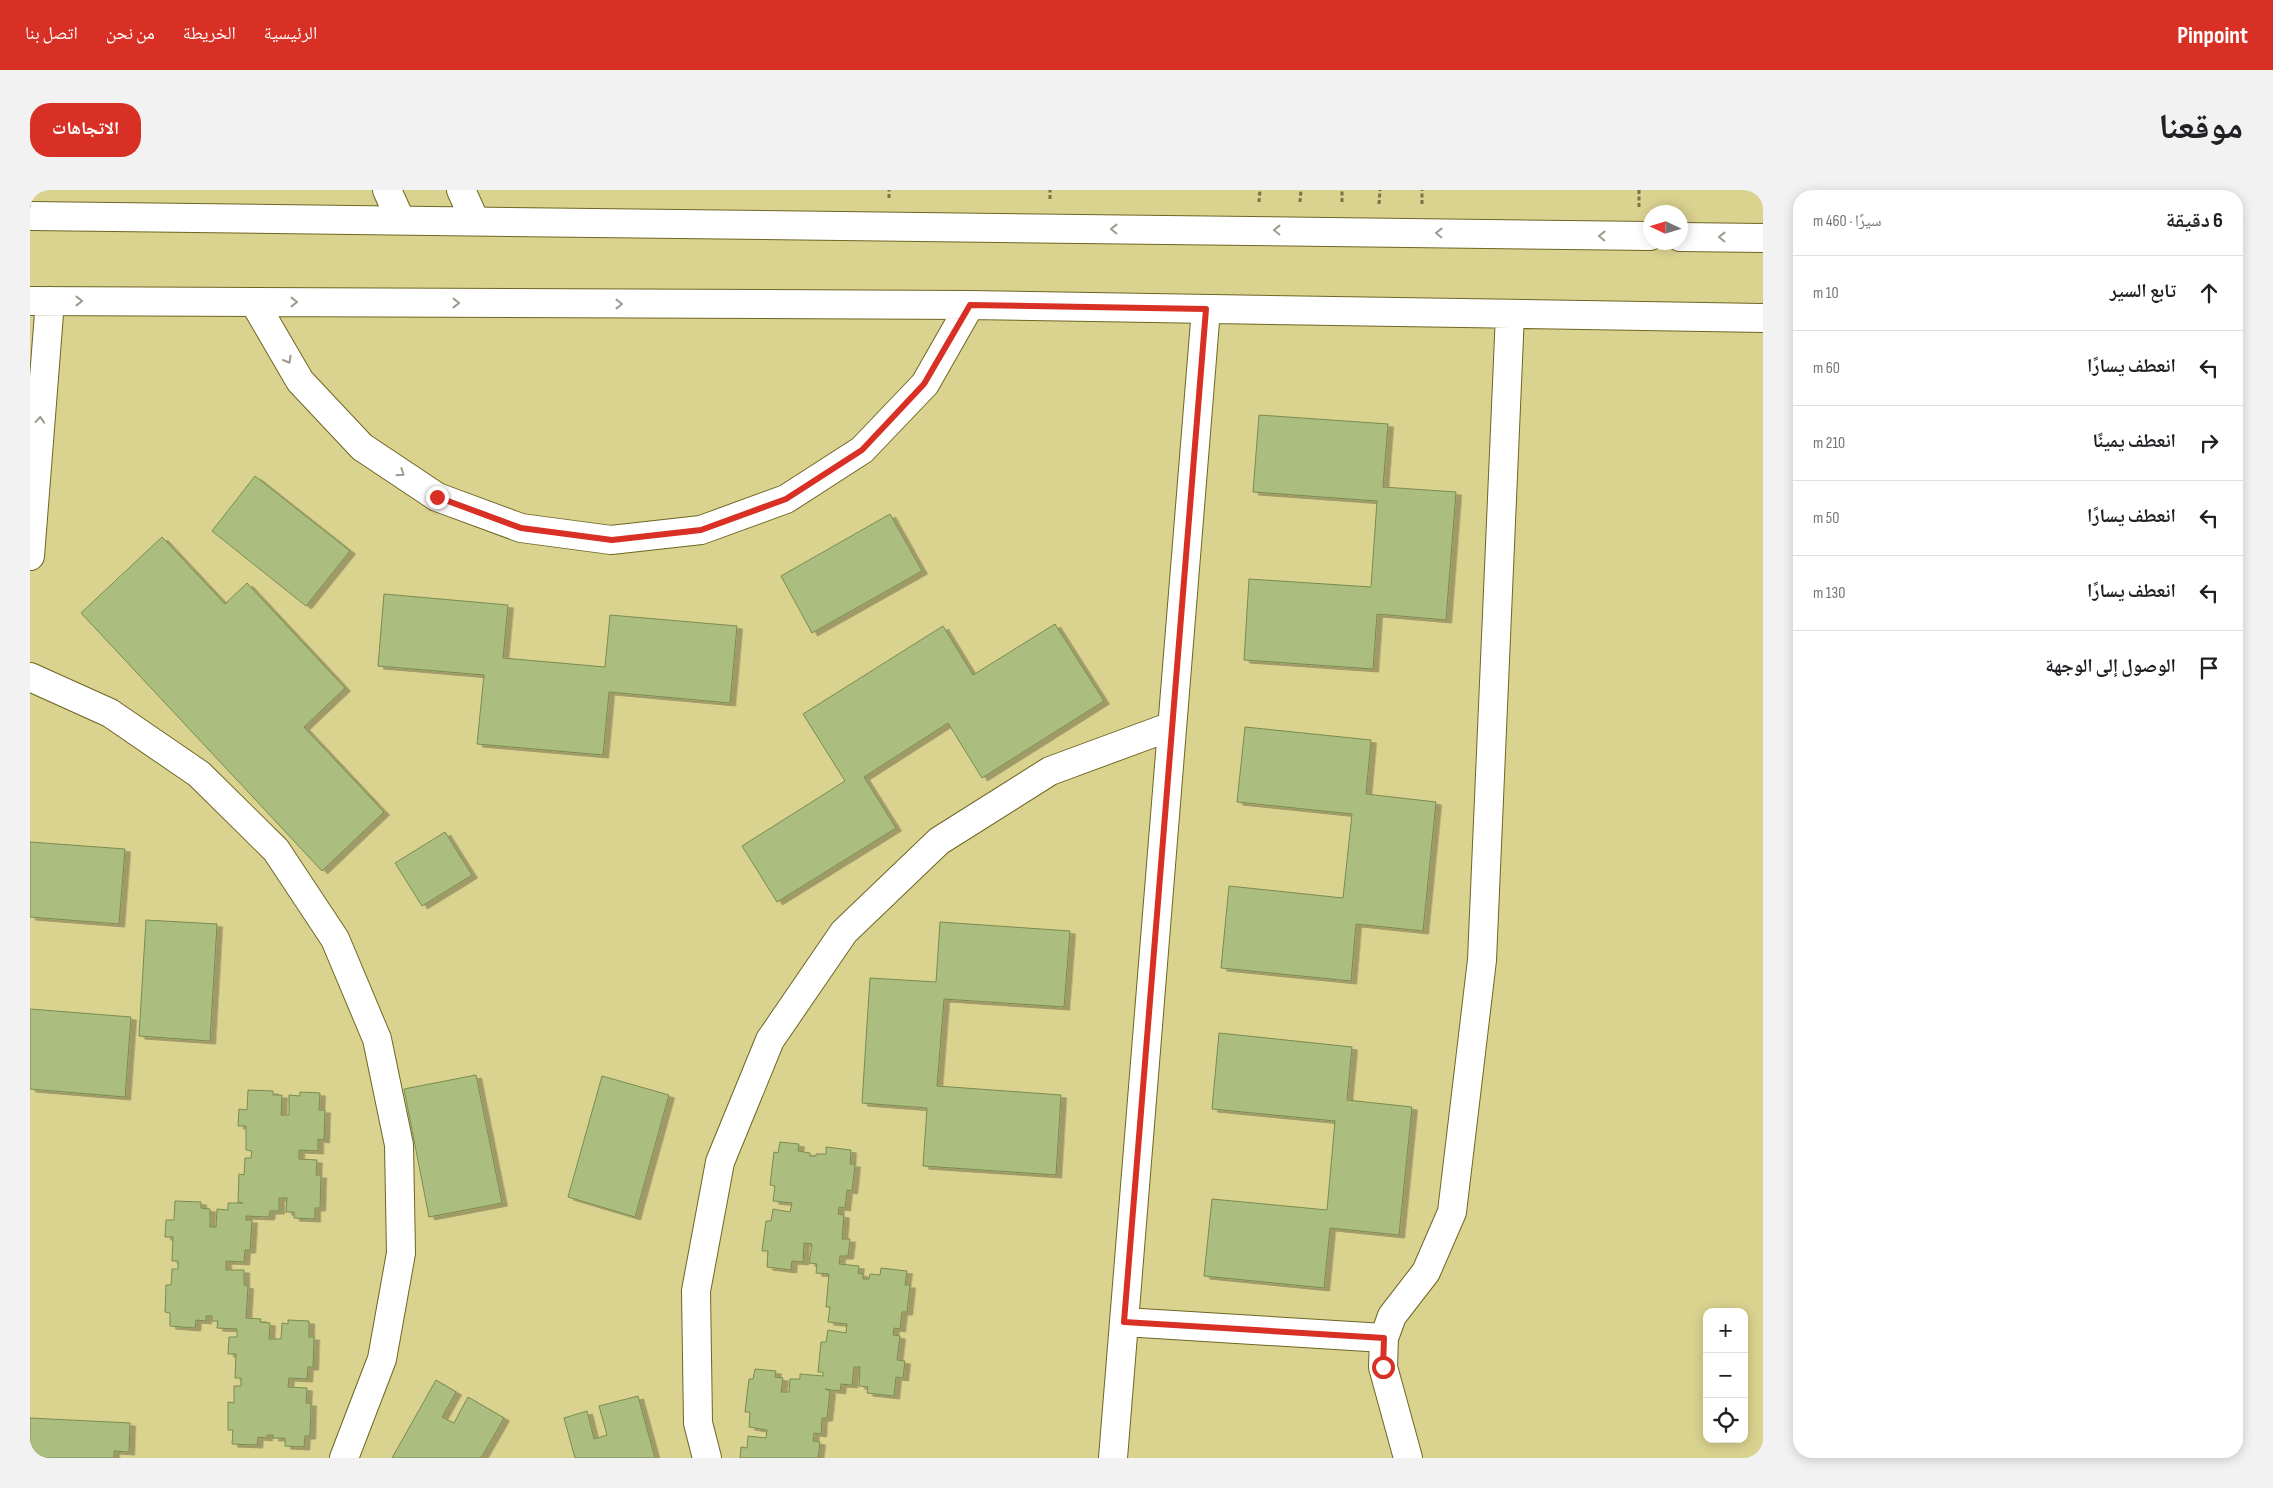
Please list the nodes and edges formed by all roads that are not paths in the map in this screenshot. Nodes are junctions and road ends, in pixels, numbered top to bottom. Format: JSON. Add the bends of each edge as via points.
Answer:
{"nodes":[{"id":1,"x":387,"y":190,"type":"edge"},
{"id":2,"x":461,"y":190,"type":"edge"},
{"id":3,"x":30,"y":216,"type":"edge"},
{"id":4,"x":400,"y":220,"type":"junction"},
{"id":5,"x":475,"y":221,"type":"junction"},
{"id":6,"x":1643,"y":236,"type":"edge"},
{"id":7,"x":1688,"y":237,"type":"edge"},
{"id":8,"x":1763,"y":238,"type":"edge"},
{"id":9,"x":40,"y":301,"type":"edge"},
{"id":10,"x":254,"y":302,"type":"junction"},
{"id":11,"x":970,"y":305,"type":"junction"},
{"id":12,"x":1206,"y":309,"type":"junction"},
{"id":13,"x":1510,"y":314,"type":"junction"},
{"id":14,"x":1763,"y":318,"type":"edge"},
{"id":15,"x":30,"y":556,"type":"edge"},
{"id":16,"x":30,"y":677,"type":"edge"},
{"id":17,"x":1172,"y":726,"type":"junction"},
{"id":18,"x":1124,"y":1322,"type":"junction"},
{"id":19,"x":1384,"y":1338,"type":"junction"},
{"id":20,"x":344,"y":1458,"type":"edge"},
{"id":21,"x":706,"y":1458,"type":"edge"},
{"id":22,"x":1113,"y":1458,"type":"edge"},
{"id":23,"x":1408,"y":1458,"type":"edge"}],
"edges":[{"from":1,"to":4,"type":"street"},
{"from":2,"to":5,"type":"street"},
{"from":3,"to":4,"type":"street"},
{"from":4,"to":5,"type":"street"},
{"from":6,"to":5,"type":"street","one_way":true},
{"from":8,"to":7,"type":"street","one_way":true},
{"from":9,"to":10,"type":"street","one_way":true},
{"from":15,"to":9,"type":"street","one_way":true},
{"from":10,"to":11,"type":"street","one_way":true},
{"from":10,"to":11,"type":"street","one_way":true,"via":[[300,381],[324,408],[362,447],[437,497],[521,528],[612,540],[701,530],[786,499],[862,450],[924,384]]},
{"from":11,"to":12,"type":"street"},
{"from":12,"to":13,"type":"street"},
{"from":12,"to":17,"type":"street"},
{"from":13,"to":14,"type":"street"},
{"from":13,"to":19,"type":"street","via":[[1482,960],[1452,1212],[1426,1272],[1392,1316]]},
{"from":16,"to":20,"type":"street","via":[[110,713],[199,774],[276,850],[336,939],[377,1039],[400,1144],[401,1253],[382,1359]]},
{"from":17,"to":18,"type":"street"},
{"from":17,"to":21,"type":"street","via":[[1050,772],[939,841],[844,932],[770,1040],[720,1162],[696,1292],[698,1423]]},
{"from":18,"to":19,"type":"street"},
{"from":18,"to":22,"type":"street"},
{"from":19,"to":23,"type":"street","via":[[1383,1367]]}]}
